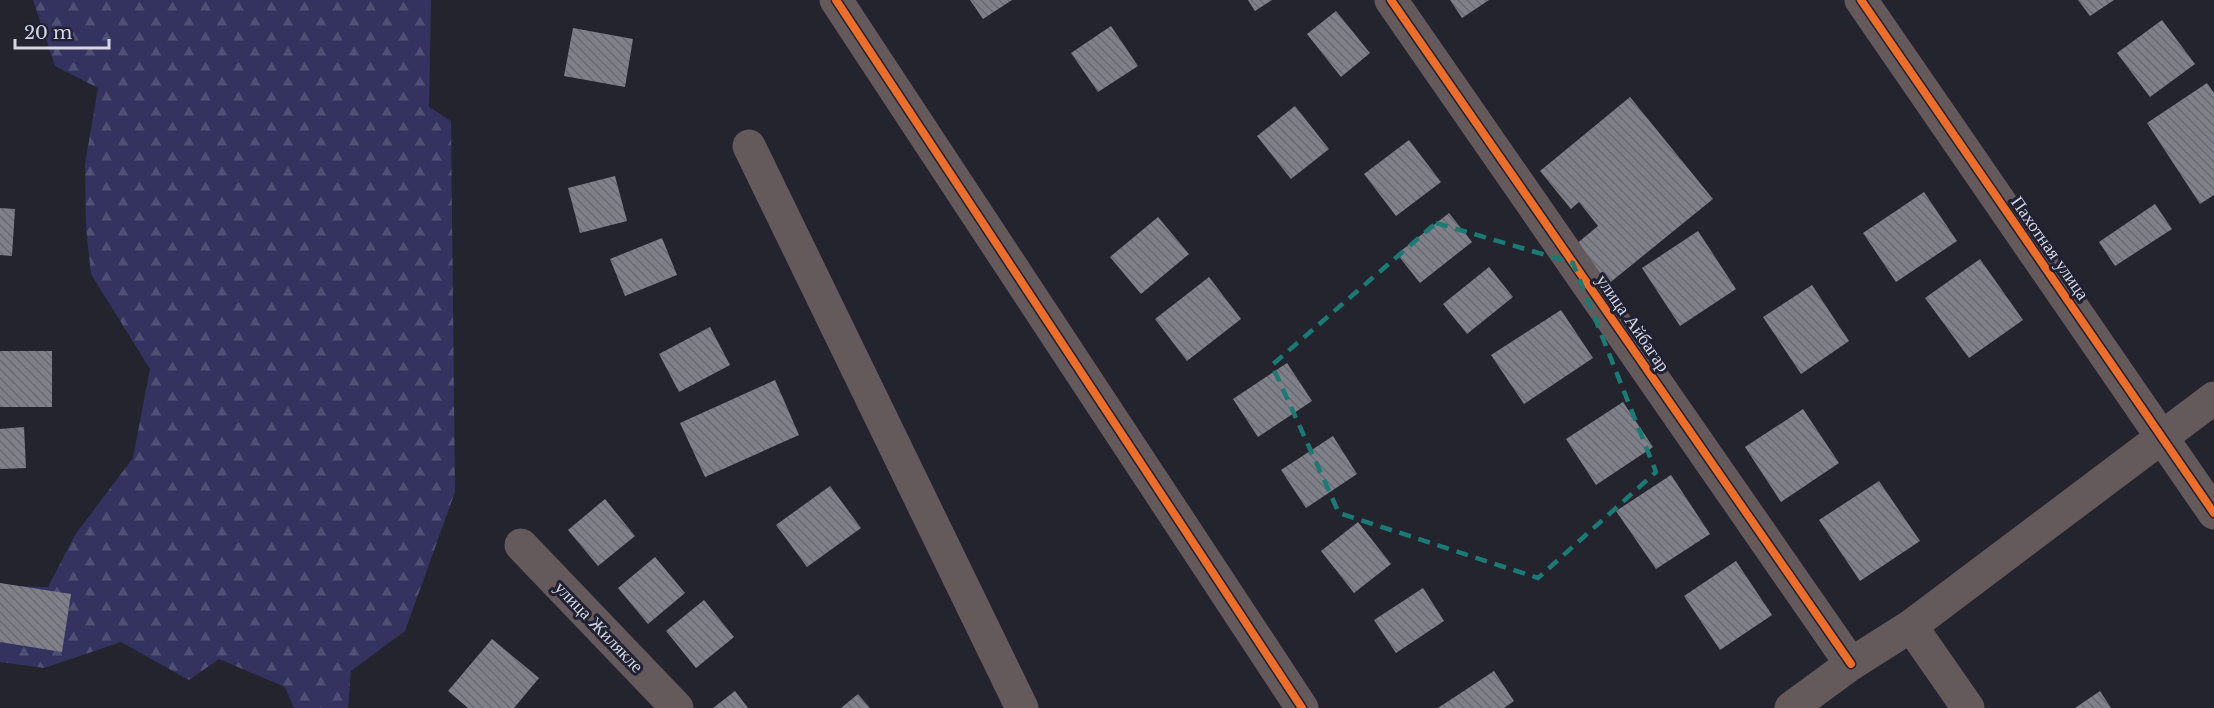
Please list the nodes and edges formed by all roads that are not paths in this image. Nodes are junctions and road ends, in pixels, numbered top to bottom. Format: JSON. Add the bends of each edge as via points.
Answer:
{"nodes":[{"id":1,"x":836,"y":0,"type":"edge"},
{"id":2,"x":1391,"y":0,"type":"edge"},
{"id":3,"x":1861,"y":0,"type":"edge"},
{"id":4,"x":749,"y":146,"type":"dead end"},
{"id":5,"x":2214,"y":398,"type":"edge"},
{"id":6,"x":2162,"y":437,"type":"junction"},
{"id":7,"x":2214,"y":513,"type":"edge"},
{"id":8,"x":521,"y":545,"type":"dead end"},
{"id":9,"x":1911,"y":626,"type":"junction"},
{"id":10,"x":1851,"y":664,"type":"junction"},
{"id":11,"x":677,"y":708,"type":"edge"},
{"id":12,"x":1022,"y":708,"type":"edge"},
{"id":13,"x":1302,"y":708,"type":"edge"},
{"id":14,"x":1791,"y":708,"type":"edge"},
{"id":15,"x":1968,"y":708,"type":"edge"}],
"edges":[{"from":1,"to":13,"type":"street"},
{"from":2,"to":10,"type":"street","name":"улица Айбагар"},
{"from":3,"to":6,"type":"street","name":"Пахотная улица"},
{"from":4,"to":12,"type":"street"},
{"from":5,"to":6,"type":"street"},
{"from":6,"to":7,"type":"street","name":"Пахотная улица"},
{"from":6,"to":9,"type":"street"},
{"from":8,"to":11,"type":"street","name":"улица Жилякле"},
{"from":9,"to":10,"type":"street"},
{"from":9,"to":15,"type":"street"},
{"from":10,"to":14,"type":"street"}]}
